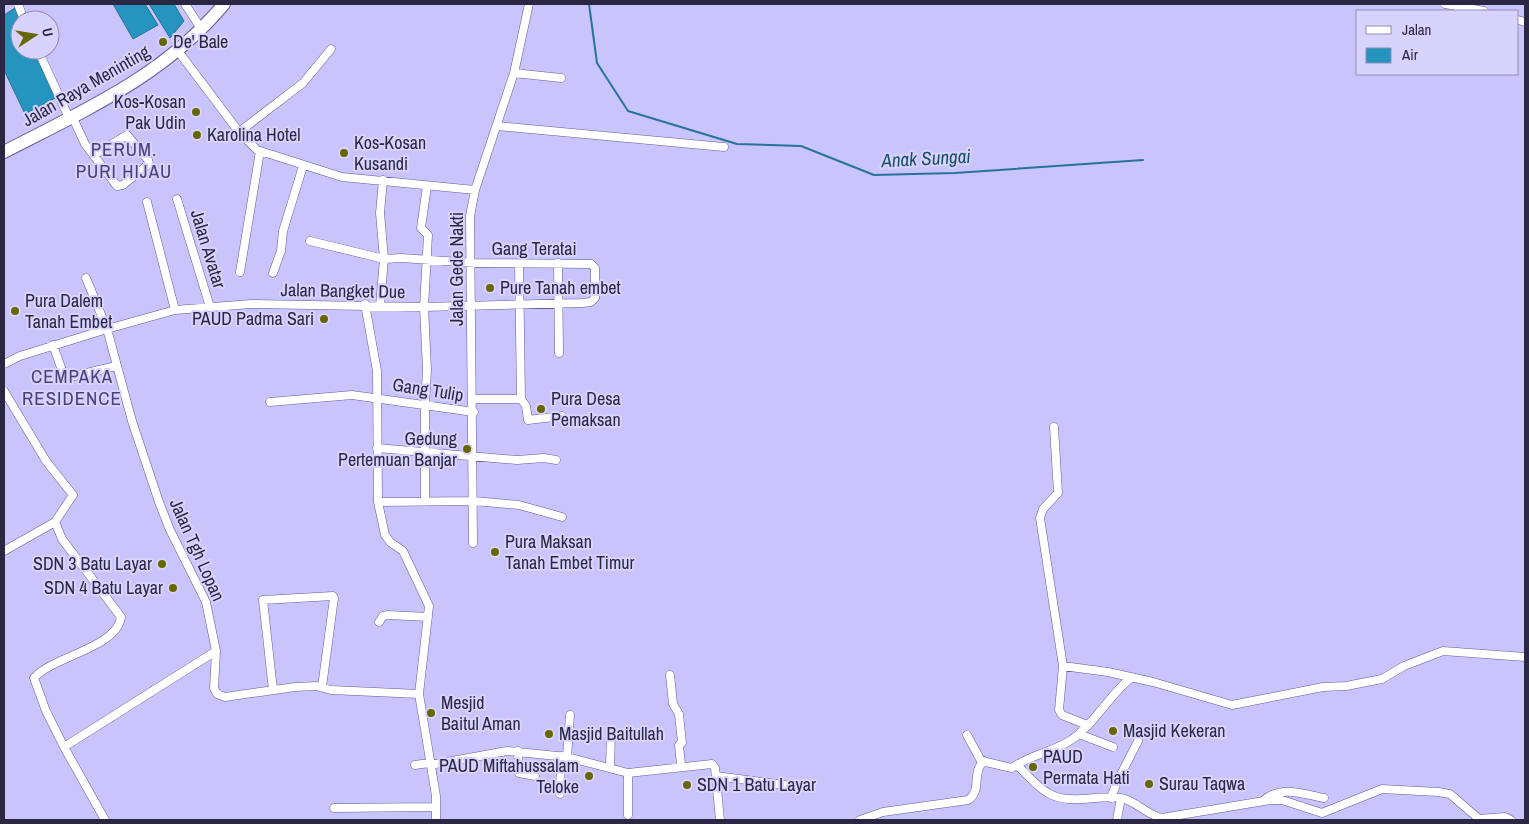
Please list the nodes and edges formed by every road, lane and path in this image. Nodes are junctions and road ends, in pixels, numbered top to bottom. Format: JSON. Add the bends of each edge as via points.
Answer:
{"nodes":[{"id":1,"x":185,"y":4,"type":"edge"},
{"id":2,"x":224,"y":4,"type":"edge"},
{"id":3,"x":529,"y":4,"type":"edge"},
{"id":4,"x":1445,"y":4,"type":"edge"},
{"id":5,"x":1478,"y":10,"type":"edge"},
{"id":6,"x":202,"y":30,"type":"junction"},
{"id":7,"x":330,"y":49,"type":"dead end"},
{"id":8,"x":178,"y":51,"type":"junction"},
{"id":9,"x":43,"y":60,"type":"edge"},
{"id":10,"x":514,"y":73,"type":"junction"},
{"id":11,"x":561,"y":78,"type":"dead end"},
{"id":12,"x":71,"y":117,"type":"junction"},
{"id":13,"x":497,"y":126,"type":"junction"},
{"id":14,"x":239,"y":132,"type":"junction"},
{"id":15,"x":724,"y":147,"type":"dead end"},
{"id":16,"x":260,"y":151,"type":"junction"},
{"id":17,"x":4,"y":152,"type":"edge"},
{"id":18,"x":94,"y":155,"type":"junction"},
{"id":19,"x":303,"y":166,"type":"junction"},
{"id":20,"x":384,"y":180,"type":"junction"},
{"id":21,"x":426,"y":186,"type":"junction"},
{"id":22,"x":475,"y":190,"type":"junction"},
{"id":23,"x":177,"y":199,"type":"dead end"},
{"id":24,"x":147,"y":202,"type":"dead end"},
{"id":25,"x":310,"y":241,"type":"dead end"},
{"id":26,"x":384,"y":259,"type":"junction"},
{"id":27,"x":426,"y":260,"type":"junction"},
{"id":28,"x":470,"y":263,"type":"junction"},
{"id":29,"x":558,"y":263,"type":"junction"},
{"id":30,"x":519,"y":264,"type":"junction"},
{"id":31,"x":240,"y":272,"type":"dead end"},
{"id":32,"x":273,"y":273,"type":"dead end"},
{"id":33,"x":86,"y":278,"type":"dead end"},
{"id":34,"x":582,"y":303,"type":"joint"},
{"id":35,"x":365,"y":304,"type":"junction"},
{"id":36,"x":559,"y":304,"type":"junction"},
{"id":37,"x":380,"y":306,"type":"junction"},
{"id":38,"x":471,"y":306,"type":"junction"},
{"id":39,"x":520,"y":306,"type":"junction"},
{"id":40,"x":210,"y":307,"type":"junction"},
{"id":41,"x":424,"y":307,"type":"junction"},
{"id":42,"x":175,"y":310,"type":"junction"},
{"id":43,"x":107,"y":329,"type":"junction"},
{"id":44,"x":53,"y":345,"type":"junction"},
{"id":45,"x":559,"y":353,"type":"dead end"},
{"id":46,"x":4,"y":364,"type":"edge"},
{"id":47,"x":116,"y":366,"type":"junction"},
{"id":48,"x":4,"y":391,"type":"edge"},
{"id":49,"x":378,"y":398,"type":"junction"},
{"id":50,"x":474,"y":399,"type":"junction"},
{"id":51,"x":521,"y":399,"type":"junction"},
{"id":52,"x":270,"y":402,"type":"dead end"},
{"id":53,"x":425,"y":404,"type":"junction"},
{"id":54,"x":474,"y":412,"type":"junction"},
{"id":55,"x":562,"y":416,"type":"dead end"},
{"id":56,"x":1054,"y":427,"type":"dead end"},
{"id":57,"x":377,"y":448,"type":"junction"},
{"id":58,"x":425,"y":450,"type":"junction"},
{"id":59,"x":474,"y":456,"type":"junction"},
{"id":60,"x":556,"y":460,"type":"dead end"},
{"id":61,"x":425,"y":501,"type":"junction"},
{"id":62,"x":474,"y":501,"type":"junction"},
{"id":63,"x":378,"y":502,"type":"junction"},
{"id":64,"x":562,"y":517,"type":"dead end"},
{"id":65,"x":55,"y":522,"type":"junction"},
{"id":66,"x":474,"y":543,"type":"dead end"},
{"id":67,"x":4,"y":551,"type":"edge"},
{"id":68,"x":428,"y":616,"type":"junction"},
{"id":69,"x":379,"y":622,"type":"dead end"},
{"id":70,"x":216,"y":651,"type":"junction"},
{"id":71,"x":1525,"y":657,"type":"edge"},
{"id":72,"x":1063,"y":666,"type":"junction"},
{"id":73,"x":670,"y":675,"type":"dead end"},
{"id":74,"x":1131,"y":678,"type":"junction"},
{"id":75,"x":322,"y":687,"type":"junction"},
{"id":76,"x":273,"y":690,"type":"junction"},
{"id":77,"x":419,"y":694,"type":"junction"},
{"id":78,"x":570,"y":715,"type":"dead end"},
{"id":79,"x":1087,"y":725,"type":"junction"},
{"id":80,"x":611,"y":732,"type":"dead end"},
{"id":81,"x":1079,"y":734,"type":"junction"},
{"id":82,"x":967,"y":735,"type":"dead end"},
{"id":83,"x":1138,"y":741,"type":"dead end"},
{"id":84,"x":64,"y":747,"type":"junction"},
{"id":85,"x":1113,"y":747,"type":"dead end"},
{"id":86,"x":518,"y":751,"type":"junction"},
{"id":87,"x":564,"y":756,"type":"junction"},
{"id":88,"x":986,"y":762,"type":"junction"},
{"id":89,"x":430,"y":764,"type":"junction"},
{"id":90,"x":415,"y":765,"type":"dead end"},
{"id":91,"x":681,"y":766,"type":"junction"},
{"id":92,"x":1015,"y":766,"type":"junction"},
{"id":93,"x":610,"y":767,"type":"junction"},
{"id":94,"x":628,"y":773,"type":"junction"},
{"id":95,"x":536,"y":776,"type":"dead end"},
{"id":96,"x":716,"y":776,"type":"junction"},
{"id":97,"x":784,"y":785,"type":"dead end"},
{"id":98,"x":560,"y":794,"type":"dead end"},
{"id":99,"x":1111,"y":798,"type":"junction"},
{"id":100,"x":1121,"y":798,"type":"junction"},
{"id":101,"x":1324,"y":798,"type":"dead end"},
{"id":102,"x":1262,"y":802,"type":"junction"},
{"id":103,"x":436,"y":807,"type":"junction"},
{"id":104,"x":334,"y":808,"type":"dead end"},
{"id":105,"x":628,"y":815,"type":"dead end"},
{"id":106,"x":105,"y":820,"type":"edge"},
{"id":107,"x":436,"y":820,"type":"edge"},
{"id":108,"x":720,"y":820,"type":"edge"},
{"id":109,"x":860,"y":820,"type":"edge"},
{"id":110,"x":1117,"y":820,"type":"edge"},
{"id":111,"x":1512,"y":820,"type":"edge"}],
"edges":[{"from":1,"to":6,"type":"street"},
{"from":2,"to":6,"type":"highway","name":"Jalan Raya Meninting"},
{"from":3,"to":10,"type":"street","name":"Jalan Gede Nakti"},
{"from":4,"to":5,"type":"street"},
{"from":6,"to":8,"type":"highway","name":"Jalan Raya Meninting"},
{"from":7,"to":14,"type":"street","via":[[303,83]]},
{"from":8,"to":12,"type":"highway","name":"Jalan Raya Meninting","via":[[135,82]]},
{"from":8,"to":14,"type":"street"},
{"from":9,"to":12,"type":"street"},
{"from":10,"to":11,"type":"street"},
{"from":10,"to":13,"type":"street","name":"Jalan Gede Nakti"},
{"from":12,"to":17,"type":"highway","name":"Jalan Raya Meninting"},
{"from":12,"to":18,"type":"street"},
{"from":13,"to":15,"type":"street"},
{"from":13,"to":22,"type":"street","name":"Jalan Gede Nakti"},
{"from":14,"to":16,"type":"street"},
{"from":16,"to":19,"type":"street"},
{"from":16,"to":31,"type":"street"},
{"from":18,"to":18,"type":"street","via":[[116,184],[123,185],[149,164],[130,137],[123,135]]},
{"from":19,"to":20,"type":"street","via":[[350,179]]},
{"from":19,"to":32,"type":"street"},
{"from":20,"to":21,"type":"street"},
{"from":20,"to":26,"type":"street","via":[[380,213]]},
{"from":21,"to":22,"type":"street"},
{"from":21,"to":27,"type":"street","via":[[421,228],[428,235]]},
{"from":22,"to":28,"type":"street","name":"Jalan Gede Nakti","via":[[470,216]]},
{"from":23,"to":40,"type":"street","name":"Jalan Avatar"},
{"from":24,"to":42,"type":"street"},
{"from":25,"to":26,"type":"street","name":"Gang Teratai"},
{"from":26,"to":27,"type":"street","name":"Gang Teratai"},
{"from":26,"to":37,"type":"street"},
{"from":27,"to":28,"type":"street","name":"Gang Teratai"},
{"from":27,"to":41,"type":"street"},
{"from":28,"to":30,"type":"street","name":"Gang Teratai"},
{"from":28,"to":38,"type":"street","name":"Jalan Gede Nakti"},
{"from":29,"to":30,"type":"street","name":"Gang Teratai"},
{"from":29,"to":34,"type":"street","name":"Gang Teratai","via":[[592,264],[595,269],[595,298]]},
{"from":29,"to":36,"type":"street"},
{"from":30,"to":39,"type":"street"},
{"from":33,"to":43,"type":"street","name":"Jalan Tgh Lopan"},
{"from":34,"to":36,"type":"street","name":"Jalan Bangket Due"},
{"from":35,"to":37,"type":"street","name":"Jalan Bangket Due"},
{"from":35,"to":40,"type":"street","name":"Jalan Bangket Due"},
{"from":35,"to":49,"type":"street"},
{"from":36,"to":39,"type":"street","name":"Jalan Bangket Due"},
{"from":36,"to":45,"type":"street"},
{"from":37,"to":41,"type":"street","name":"Jalan Bangket Due"},
{"from":38,"to":39,"type":"street","name":"Jalan Bangket Due"},
{"from":38,"to":41,"type":"street","name":"Jalan Bangket Due"},
{"from":38,"to":50,"type":"street","name":"Jalan Gede Nakti"},
{"from":39,"to":51,"type":"street"},
{"from":40,"to":42,"type":"street","name":"Jalan Bangket Due"},
{"from":41,"to":53,"type":"street"},
{"from":42,"to":43,"type":"street","name":"Jalan Bangket Due"},
{"from":43,"to":44,"type":"street"},
{"from":43,"to":47,"type":"street","name":"Jalan Tgh Lopan"},
{"from":44,"to":46,"type":"street"},
{"from":44,"to":47,"type":"street","via":[[64,376]]},
{"from":47,"to":70,"type":"street","name":"Jalan Tgh Lopan","via":[[159,502],[206,602]]},
{"from":48,"to":65,"type":"street","via":[[46,461],[73,495]]},
{"from":49,"to":52,"type":"street","name":"Gang Tulip","via":[[352,395]]},
{"from":49,"to":53,"type":"street","name":"Gang Tulip"},
{"from":49,"to":57,"type":"street"},
{"from":50,"to":51,"type":"street"},
{"from":50,"to":54,"type":"street","name":"Jalan Gede Nakti"},
{"from":51,"to":55,"type":"street","via":[[526,406],[528,420]]},
{"from":53,"to":54,"type":"street","name":"Gang Tulip"},
{"from":53,"to":58,"type":"street"},
{"from":54,"to":59,"type":"street","name":"Jalan Gede Nakti"},
{"from":56,"to":72,"type":"street","via":[[1058,493],[1040,518]]},
{"from":57,"to":58,"type":"street"},
{"from":57,"to":63,"type":"street"},
{"from":58,"to":59,"type":"street"},
{"from":58,"to":61,"type":"street"},
{"from":59,"to":60,"type":"street"},
{"from":59,"to":62,"type":"street","name":"Jalan Gede Nakti"},
{"from":61,"to":62,"type":"street"},
{"from":61,"to":63,"type":"street"},
{"from":62,"to":64,"type":"street","via":[[519,505]]},
{"from":62,"to":66,"type":"street","name":"Jalan Gede Nakti"},
{"from":63,"to":68,"type":"street","via":[[385,535],[403,551],[427,599]]},
{"from":65,"to":67,"type":"street"},
{"from":65,"to":84,"type":"street","via":[[62,539],[121,617],[103,640],[34,678]]},
{"from":68,"to":69,"type":"street","via":[[388,615]]},
{"from":68,"to":77,"type":"street"},
{"from":70,"to":76,"type":"street","name":"Jalan Tgh Lopan","via":[[214,688],[217,694],[225,697]]},
{"from":70,"to":84,"type":"street"},
{"from":71,"to":74,"type":"street","via":[[1443,651],[1404,666],[1382,679],[1323,687],[1241,705]]},
{"from":72,"to":74,"type":"street"},
{"from":72,"to":79,"type":"street","via":[[1060,712]]},
{"from":73,"to":91,"type":"street","via":[[673,704],[679,714]]},
{"from":74,"to":79,"type":"street"},
{"from":75,"to":76,"type":"street","name":"Jalan Tgh Lopan"},
{"from":75,"to":76,"type":"street","via":[[333,596],[263,600]]},
{"from":75,"to":77,"type":"street","name":"Jalan Tgh Lopan"},
{"from":77,"to":89,"type":"street"},
{"from":78,"to":87,"type":"street"},
{"from":79,"to":81,"type":"street"},
{"from":80,"to":93,"type":"street"},
{"from":81,"to":85,"type":"street"},
{"from":81,"to":92,"type":"street"},
{"from":82,"to":88,"type":"street","via":[[980,759]]},
{"from":83,"to":99,"type":"street"},
{"from":84,"to":106,"type":"street"},
{"from":86,"to":87,"type":"street"},
{"from":86,"to":89,"type":"street"},
{"from":86,"to":95,"type":"street","via":[[519,773]]},
{"from":87,"to":93,"type":"street"},
{"from":87,"to":98,"type":"street"},
{"from":88,"to":92,"type":"street"},
{"from":88,"to":109,"type":"street","via":[[979,765],[975,792],[968,800],[891,811]]},
{"from":89,"to":90,"type":"street"},
{"from":89,"to":103,"type":"street"},
{"from":91,"to":94,"type":"street"},
{"from":91,"to":96,"type":"street","via":[[712,764]]},
{"from":92,"to":99,"type":"street","via":[[1056,797]]},
{"from":93,"to":94,"type":"street"},
{"from":94,"to":105,"type":"street"},
{"from":96,"to":97,"type":"street"},
{"from":96,"to":108,"type":"street"},
{"from":99,"to":100,"type":"street"},
{"from":100,"to":102,"type":"street","via":[[1137,803],[1152,816],[1167,818]]},
{"from":100,"to":110,"type":"street"},
{"from":101,"to":102,"type":"street","via":[[1282,792],[1272,793]]},
{"from":102,"to":111,"type":"street","via":[[1282,800],[1322,813],[1382,790],[1438,792],[1450,794],[1478,819],[1505,817]]},
{"from":103,"to":104,"type":"street"},
{"from":103,"to":107,"type":"street"}]}
